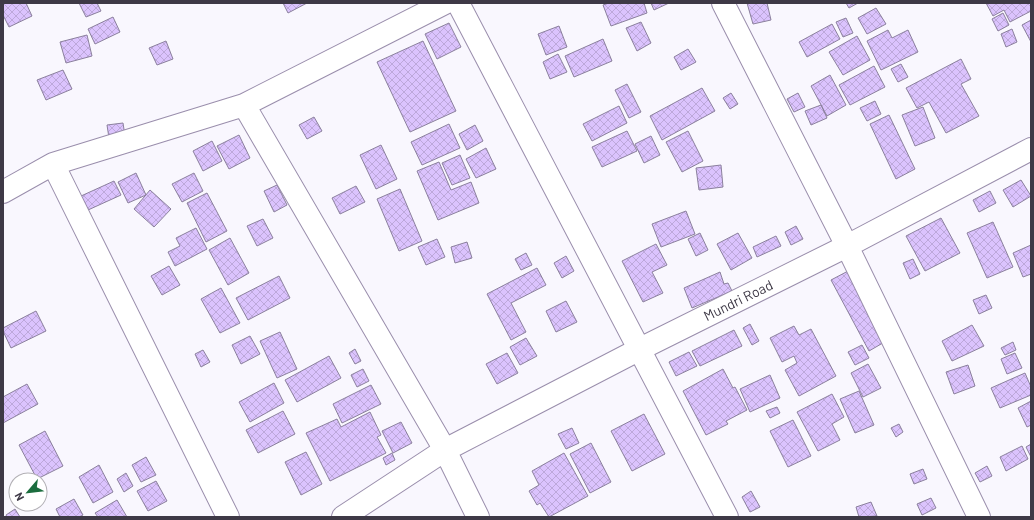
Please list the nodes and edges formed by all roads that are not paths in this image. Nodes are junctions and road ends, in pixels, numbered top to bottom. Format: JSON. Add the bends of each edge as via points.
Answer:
{"nodes":[{"id":1,"x":445,"y":3,"type":"edge"},
{"id":2,"x":458,"y":3,"type":"edge"},
{"id":3,"x":723,"y":3,"type":"edge"},
{"id":4,"x":244,"y":105,"type":"junction"},
{"id":5,"x":1031,"y":149,"type":"edge"},
{"id":6,"x":53,"y":164,"type":"junction"},
{"id":7,"x":3,"y":192,"type":"edge"},
{"id":8,"x":847,"y":246,"type":"junction"},
{"id":9,"x":640,"y":349,"type":"junction"},
{"id":10,"x":445,"y":450,"type":"junction"},
{"id":11,"x":228,"y":517,"type":"edge"},
{"id":12,"x":343,"y":517,"type":"edge"},
{"id":13,"x":478,"y":517,"type":"edge"},
{"id":14,"x":727,"y":517,"type":"edge"},
{"id":15,"x":979,"y":517,"type":"edge"}],
"edges":[{"from":1,"to":4,"type":"street"},
{"from":2,"to":9,"type":"street"},
{"from":3,"to":8,"type":"street"},
{"from":4,"to":6,"type":"street"},
{"from":4,"to":10,"type":"street"},
{"from":5,"to":8,"type":"street","name":"Mundri Road"},
{"from":6,"to":7,"type":"street"},
{"from":6,"to":11,"type":"street"},
{"from":8,"to":9,"type":"street","name":"Mundri Road"},
{"from":8,"to":15,"type":"street"},
{"from":9,"to":10,"type":"street","name":"Mundri Road"},
{"from":9,"to":14,"type":"street"},
{"from":10,"to":12,"type":"street","name":"Mundri Road"},
{"from":10,"to":13,"type":"street"}]}
